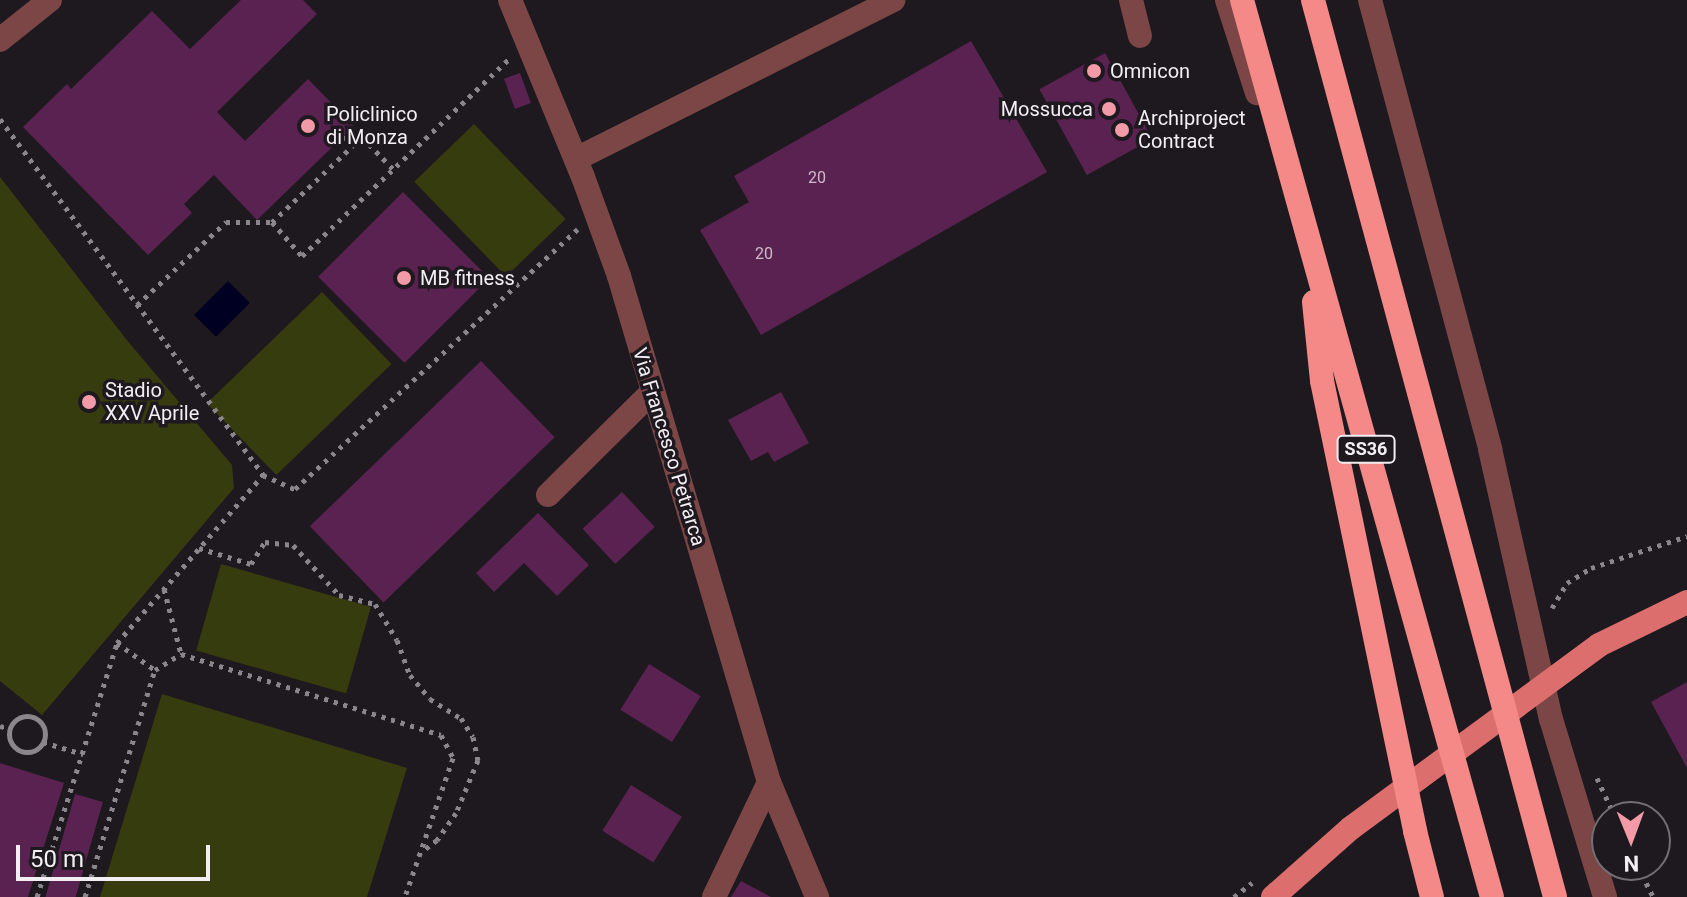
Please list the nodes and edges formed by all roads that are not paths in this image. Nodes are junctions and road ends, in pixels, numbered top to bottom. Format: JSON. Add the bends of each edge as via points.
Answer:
{"nodes":[{"id":1,"x":50,"y":0,"type":"edge"},
{"id":2,"x":510,"y":0,"type":"edge"},
{"id":3,"x":893,"y":0,"type":"edge"},
{"id":4,"x":1131,"y":0,"type":"edge"},
{"id":5,"x":1227,"y":0,"type":"edge"},
{"id":6,"x":1242,"y":0,"type":"edge"},
{"id":7,"x":1313,"y":0,"type":"edge"},
{"id":8,"x":1370,"y":0,"type":"edge"},
{"id":9,"x":1140,"y":36,"type":"dead end"},
{"id":10,"x":0,"y":40,"type":"edge"},
{"id":11,"x":1285,"y":158,"type":"junction"},
{"id":12,"x":576,"y":159,"type":"junction"},
{"id":13,"x":1315,"y":268,"type":"junction"},
{"id":14,"x":652,"y":392,"type":"junction"},
{"id":15,"x":548,"y":495,"type":"dead end"},
{"id":16,"x":1687,"y":602,"type":"edge"},
{"id":17,"x":769,"y":782,"type":"junction"},
{"id":18,"x":714,"y":897,"type":"edge"},
{"id":19,"x":817,"y":897,"type":"edge"},
{"id":20,"x":1273,"y":897,"type":"edge"},
{"id":21,"x":1432,"y":897,"type":"edge"},
{"id":22,"x":1492,"y":897,"type":"edge"},
{"id":23,"x":1555,"y":897,"type":"edge"},
{"id":24,"x":1605,"y":897,"type":"edge"}],
"edges":[{"from":1,"to":10,"type":"street"},
{"from":2,"to":12,"type":"street","name":"Via Francesco Petrarca"},
{"from":3,"to":12,"type":"street"},
{"from":4,"to":9,"type":"street"},
{"from":5,"to":11,"type":"street","via":[[1255,88]]},
{"from":6,"to":11,"type":"highway","number":"SS36"},
{"from":7,"to":23,"type":"highway"},
{"from":8,"to":24,"type":"street","via":[[1471,374],[1547,704]]},
{"from":11,"to":13,"type":"highway","number":"SS36"},
{"from":12,"to":14,"type":"street","name":"Via Francesco Petrarca"},
{"from":13,"to":21,"type":"highway","via":[[1314,321],[1322,381]]},
{"from":13,"to":22,"type":"highway","number":"SS36"},
{"from":14,"to":15,"type":"street"},
{"from":14,"to":17,"type":"street","name":"Via Francesco Petrarca"},
{"from":16,"to":20,"type":"main road","via":[[1599,645],[1351,828]]},
{"from":17,"to":18,"type":"street"},
{"from":17,"to":19,"type":"street","name":"Via Francesco Petrarca"}]}
